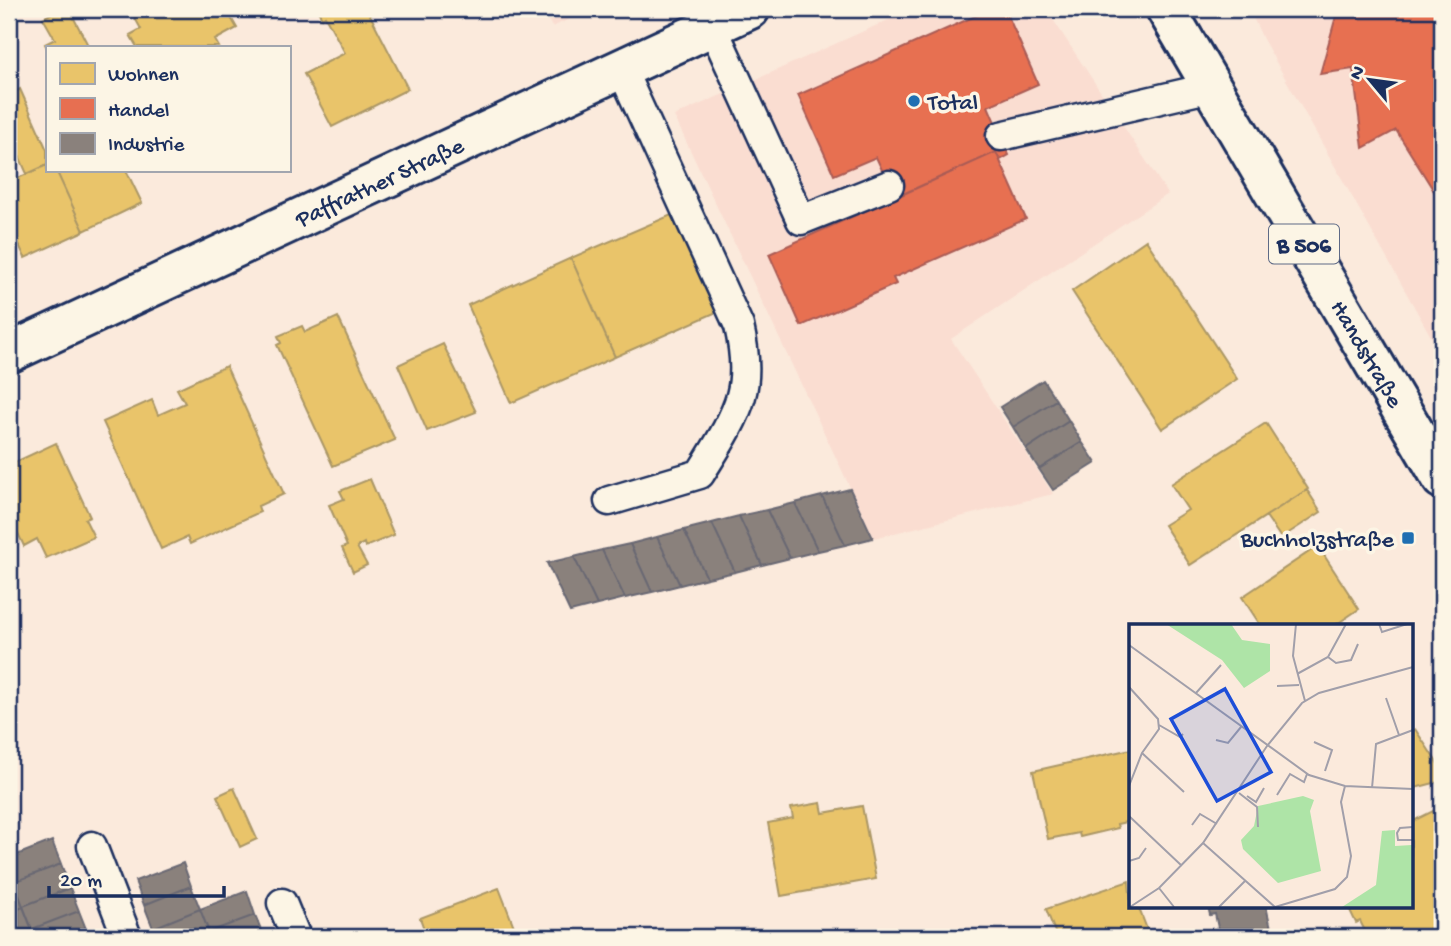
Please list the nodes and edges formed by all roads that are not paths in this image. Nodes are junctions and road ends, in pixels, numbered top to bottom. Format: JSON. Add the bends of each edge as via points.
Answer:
{"nodes":[{"id":1,"x":750,"y":9,"type":"edge"},
{"id":2,"x":1166,"y":9,"type":"edge"},
{"id":3,"x":712,"y":26,"type":"junction"},
{"id":4,"x":621,"y":68,"type":"junction"},
{"id":5,"x":1212,"y":87,"type":"junction"},
{"id":6,"x":1001,"y":136,"type":"dead end"},
{"id":7,"x":889,"y":185,"type":"dead end"},
{"id":8,"x":9,"y":353,"type":"edge"},
{"id":9,"x":1442,"y":479,"type":"edge"},
{"id":10,"x":609,"y":501,"type":"dead end"},
{"id":11,"x":92,"y":846,"type":"dead end"},
{"id":12,"x":282,"y":903,"type":"dead end"},
{"id":13,"x":127,"y":937,"type":"edge"},
{"id":14,"x":296,"y":937,"type":"edge"}],
"edges":[{"from":1,"to":3,"type":"main road","name":"Paffrather Straße"},
{"from":2,"to":5,"type":"main road","name":"Handstraße","number":"B 506"},
{"from":3,"to":4,"type":"main road","name":"Paffrather Straße"},
{"from":3,"to":7,"type":"lane","via":[[801,220]]},
{"from":4,"to":8,"type":"main road","name":"Paffrather Straße"},
{"from":4,"to":10,"type":"lane","via":[[739,326],[745,352],[741,396],[700,474]]},
{"from":5,"to":6,"type":"lane"},
{"from":5,"to":9,"type":"main road","name":"Handstraße","number":"B 506"},
{"from":11,"to":13,"type":"lane"},
{"from":12,"to":14,"type":"lane"}]}
